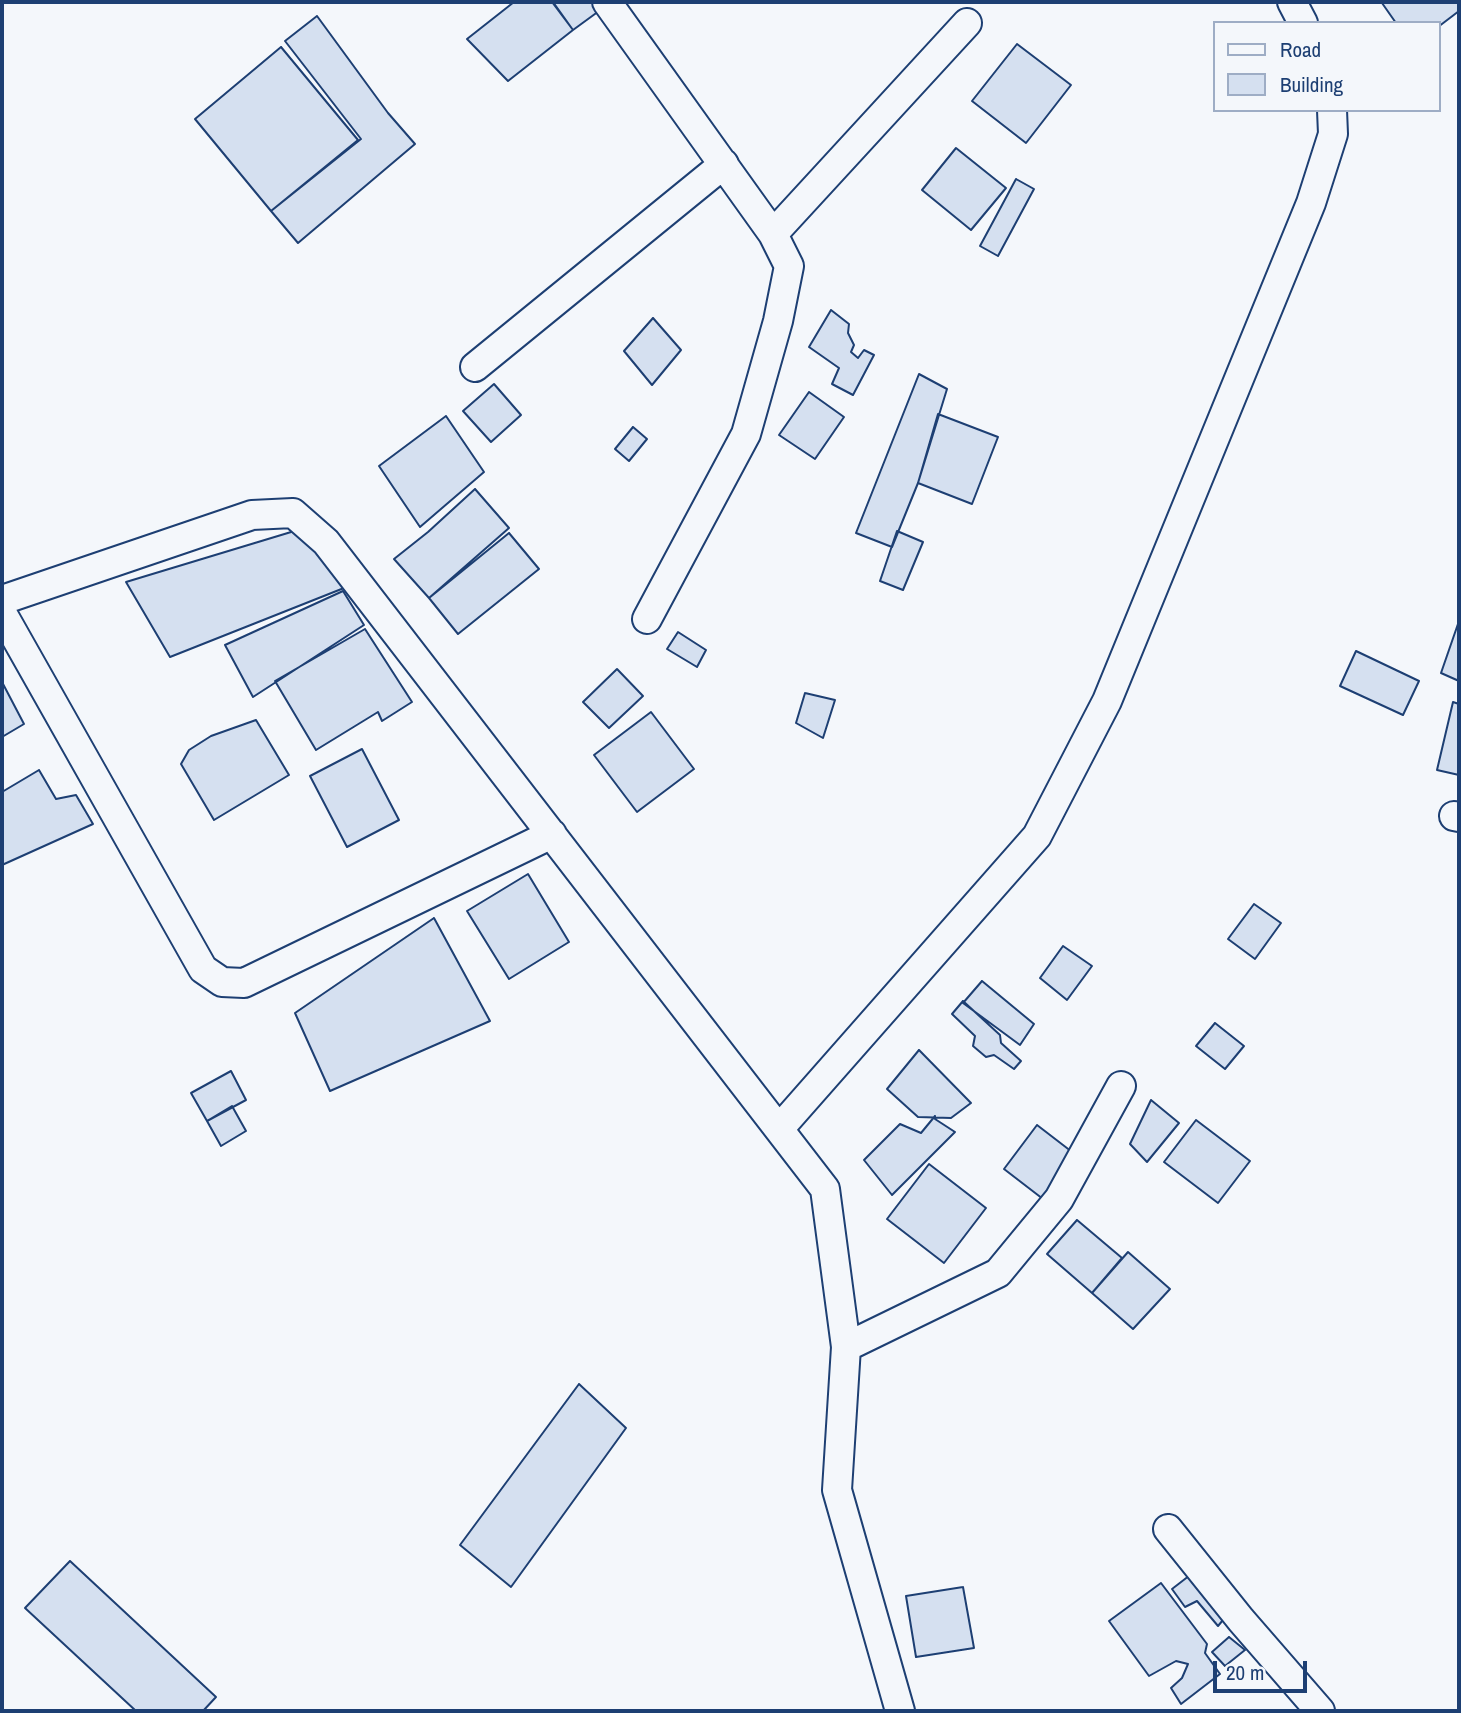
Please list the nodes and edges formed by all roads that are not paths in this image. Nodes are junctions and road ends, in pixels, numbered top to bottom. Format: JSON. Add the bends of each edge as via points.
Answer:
{"nodes":[{"id":1,"x":607,"y":2,"type":"edge"},
{"id":2,"x":1292,"y":2,"type":"edge"},
{"id":3,"x":1302,"y":21,"type":"edge"},
{"id":4,"x":967,"y":23,"type":"dead end"},
{"id":5,"x":1332,"y":112,"type":"edge"},
{"id":6,"x":723,"y":164,"type":"junction"},
{"id":7,"x":773,"y":234,"type":"junction"},
{"id":8,"x":475,"y":367,"type":"dead end"},
{"id":9,"x":2,"y":600,"type":"edge"},
{"id":10,"x":2,"y":613,"type":"edge"},
{"id":11,"x":647,"y":619,"type":"dead end"},
{"id":12,"x":552,"y":834,"type":"junction"},
{"id":13,"x":1121,"y":1086,"type":"dead end"},
{"id":14,"x":779,"y":1129,"type":"junction"},
{"id":15,"x":846,"y":1347,"type":"junction"},
{"id":16,"x":1168,"y":1529,"type":"dead end"},
{"id":17,"x":900,"y":1711,"type":"edge"},
{"id":18,"x":1320,"y":1711,"type":"edge"}],
"edges":[{"from":1,"to":6,"type":"street"},
{"from":2,"to":3,"type":"street"},
{"from":4,"to":7,"type":"street"},
{"from":5,"to":14,"type":"street","via":[[1333,134],[1311,203],[1107,701],[1037,836]]},
{"from":6,"to":7,"type":"street"},
{"from":6,"to":8,"type":"street"},
{"from":7,"to":11,"type":"street","via":[[789,266],[746,434]]},
{"from":9,"to":12,"type":"street","via":[[252,515],[293,513],[326,541]]},
{"from":10,"to":12,"type":"street","via":[[203,969],[222,982],[244,983]]},
{"from":12,"to":14,"type":"street"},
{"from":13,"to":15,"type":"street","via":[[1059,1199],[998,1273]]},
{"from":14,"to":15,"type":"street","via":[[825,1189]]},
{"from":15,"to":17,"type":"street","via":[[837,1490]]},
{"from":16,"to":18,"type":"street"}]}
